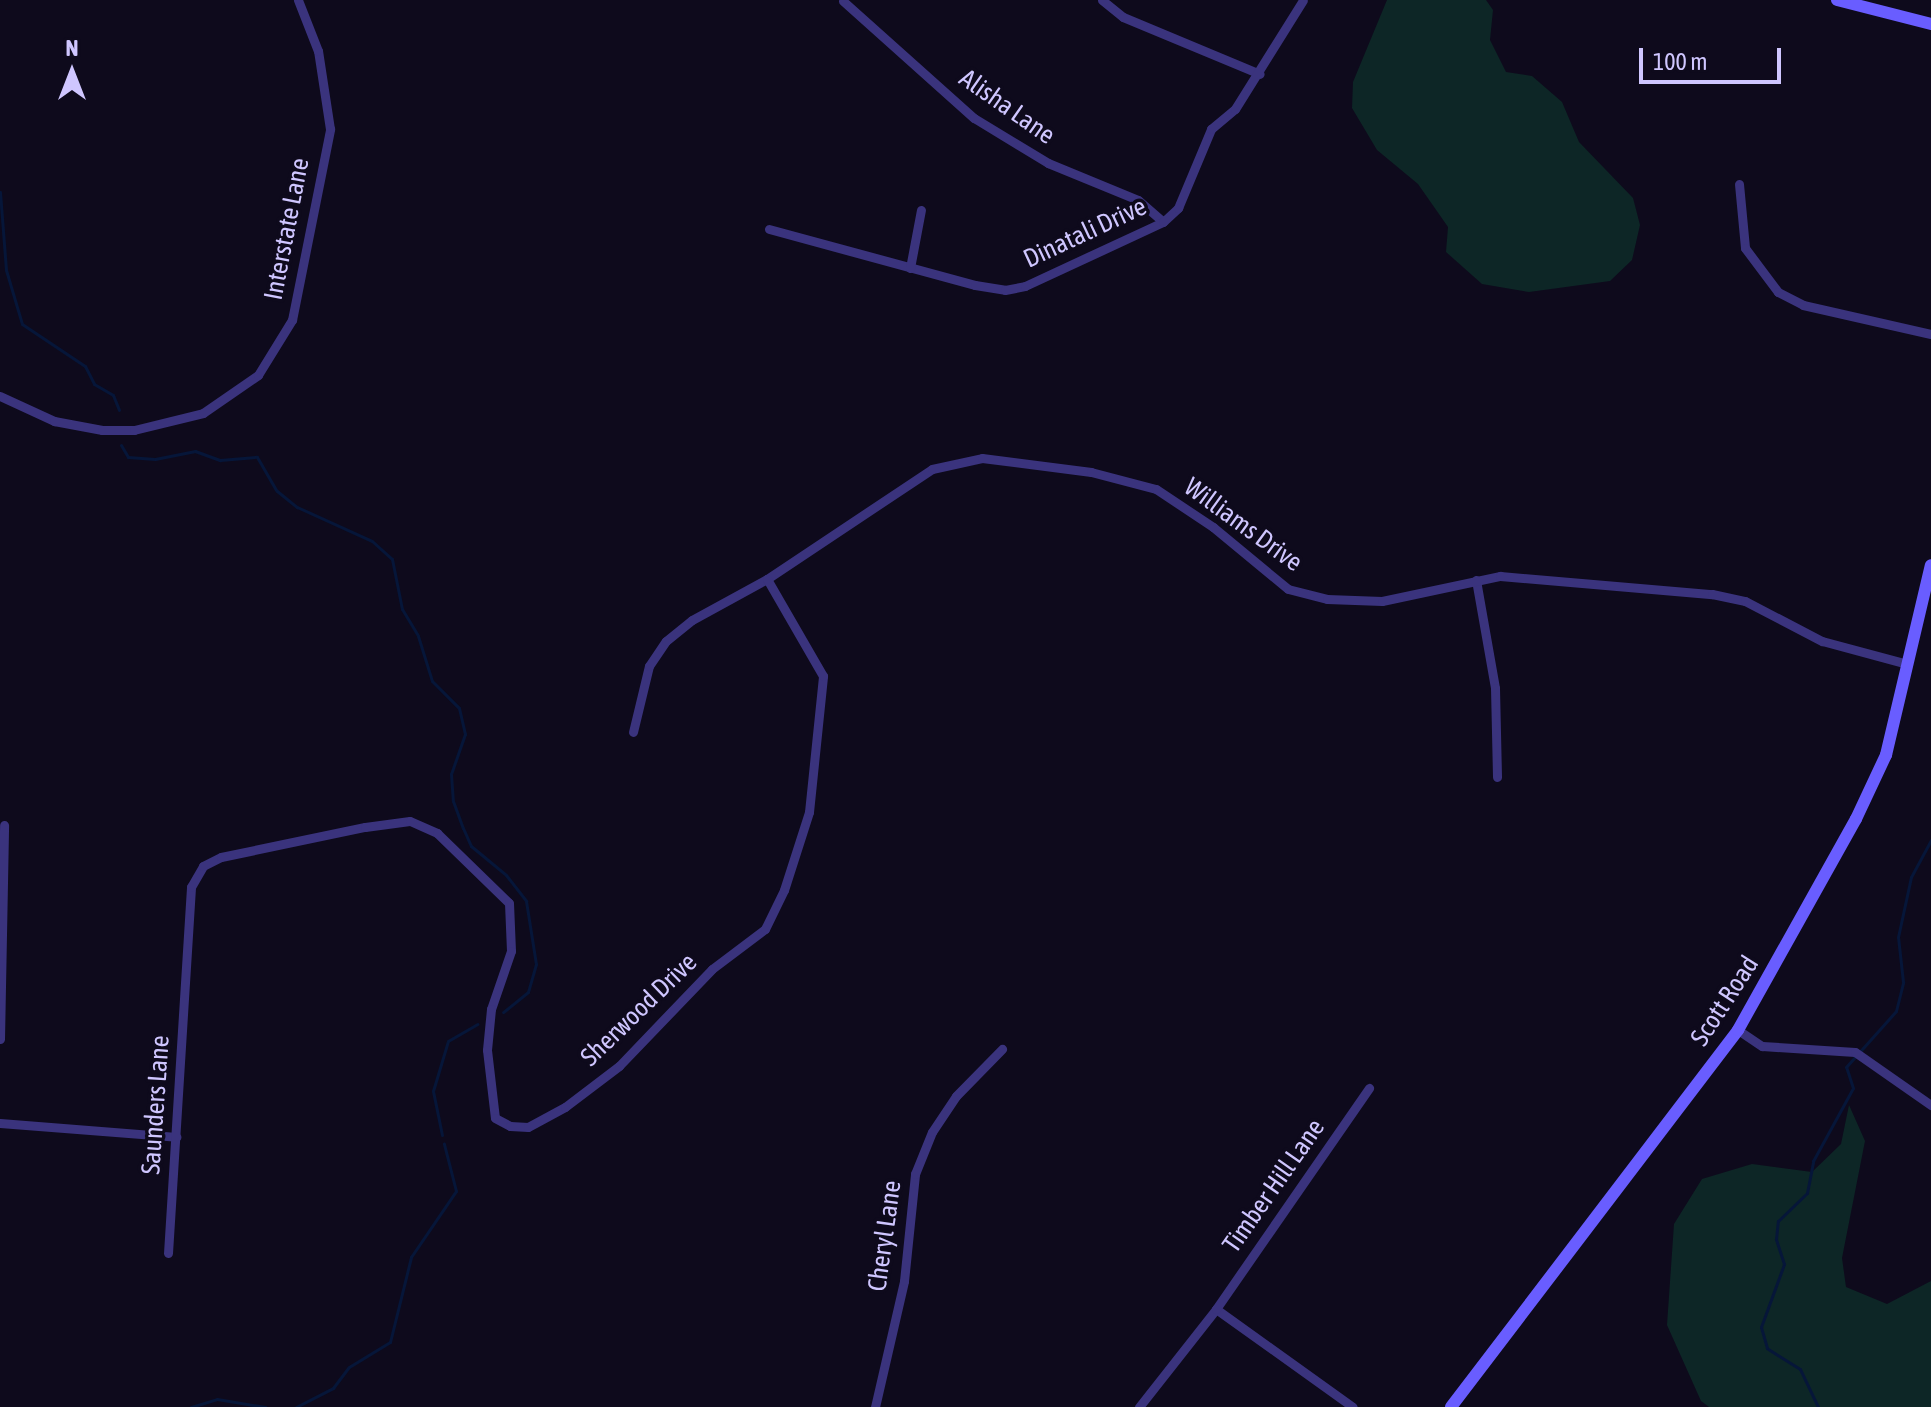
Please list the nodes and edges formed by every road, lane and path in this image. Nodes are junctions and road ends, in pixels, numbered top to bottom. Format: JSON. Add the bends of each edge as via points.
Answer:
{"nodes":[{"id":1,"x":298,"y":0,"type":"edge"},
{"id":2,"x":1102,"y":0,"type":"edge"},
{"id":3,"x":1303,"y":0,"type":"edge"},
{"id":4,"x":1837,"y":0,"type":"edge"},
{"id":5,"x":843,"y":1,"type":"edge"},
{"id":6,"x":1931,"y":24,"type":"edge"},
{"id":7,"x":1260,"y":74,"type":"junction"},
{"id":8,"x":1739,"y":184,"type":"dead end"},
{"id":9,"x":921,"y":210,"type":"dead end"},
{"id":10,"x":1163,"y":222,"type":"junction"},
{"id":11,"x":769,"y":229,"type":"dead end"},
{"id":12,"x":910,"y":268,"type":"junction"},
{"id":13,"x":1931,"y":334,"type":"edge"},
{"id":14,"x":0,"y":396,"type":"edge"},
{"id":15,"x":1931,"y":565,"type":"edge"},
{"id":16,"x":767,"y":579,"type":"junction"},
{"id":17,"x":1476,"y":580,"type":"junction"},
{"id":18,"x":1907,"y":664,"type":"junction"},
{"id":19,"x":633,"y":732,"type":"dead end"},
{"id":20,"x":1497,"y":777,"type":"dead end"},
{"id":21,"x":4,"y":825,"type":"dead end"},
{"id":22,"x":188,"y":959,"type":"joint"},
{"id":23,"x":1738,"y":1030,"type":"junction"},
{"id":24,"x":0,"y":1039,"type":"edge"},
{"id":25,"x":1002,"y":1049,"type":"dead end"},
{"id":26,"x":1369,"y":1088,"type":"dead end"},
{"id":27,"x":1931,"y":1105,"type":"edge"},
{"id":28,"x":0,"y":1123,"type":"edge"},
{"id":29,"x":176,"y":1137,"type":"junction"},
{"id":30,"x":168,"y":1253,"type":"dead end"},
{"id":31,"x":1216,"y":1309,"type":"junction"},
{"id":32,"x":875,"y":1407,"type":"edge"},
{"id":33,"x":1139,"y":1407,"type":"edge"},
{"id":34,"x":1353,"y":1407,"type":"edge"},
{"id":35,"x":1451,"y":1407,"type":"edge"}],
"edges":[{"from":1,"to":14,"type":"street","name":"Interstate Lane","via":[[318,51],[330,129],[292,320],[258,375],[203,413],[134,430],[54,421]]},
{"from":2,"to":7,"type":"street","via":[[1123,17]]},
{"from":3,"to":7,"type":"street","name":"Dinatali Drive"},
{"from":4,"to":6,"type":"main road"},
{"from":5,"to":10,"type":"street","name":"Alisha Lane","via":[[974,118],[1048,163],[1138,200]]},
{"from":7,"to":10,"type":"street","name":"Dinatali Drive","via":[[1235,109],[1211,129],[1190,188]]},
{"from":8,"to":13,"type":"street","via":[[1745,248],[1778,292],[1803,305]]},
{"from":9,"to":12,"type":"street"},
{"from":10,"to":12,"type":"street","name":"Dinatali Drive","via":[[1025,286],[1005,290]]},
{"from":11,"to":12,"type":"street","name":"Dinatali Drive"},
{"from":15,"to":18,"type":"main road","name":"Scott Road"},
{"from":16,"to":17,"type":"street","name":"Williams Drive","via":[[932,469],[982,458],[1091,472],[1156,489],[1213,527],[1288,589],[1327,599],[1382,601]]},
{"from":16,"to":19,"type":"street","name":"Williams Drive","via":[[692,620],[666,641],[649,666]]},
{"from":16,"to":22,"type":"street","name":"Sherwood Drive","via":[[823,676],[809,812],[784,890],[765,929],[712,969],[619,1066],[565,1107],[528,1127],[495,1118],[488,1029],[511,951],[509,903],[437,833],[410,821],[221,857],[203,866],[191,887]]},
{"from":17,"to":18,"type":"street","name":"Williams Drive","via":[[1529,577],[1712,594],[1745,601],[1822,641]]},
{"from":17,"to":20,"type":"street","via":[[1495,688]]},
{"from":18,"to":23,"type":"main road","name":"Scott Road","via":[[1886,755],[1868,794]]},
{"from":21,"to":24,"type":"street"},
{"from":22,"to":29,"type":"street","name":"Saunders Lane"},
{"from":23,"to":27,"type":"street","via":[[1762,1046],[1859,1055]]},
{"from":23,"to":35,"type":"main road","name":"Scott Road"},
{"from":25,"to":32,"type":"street","name":"Cheryl Lane","via":[[956,1096],[932,1132],[915,1174],[904,1281]]},
{"from":26,"to":31,"type":"street","name":"Timber Hill Lane"},
{"from":28,"to":29,"type":"street"},
{"from":29,"to":30,"type":"street","name":"Saunders Lane"},
{"from":31,"to":33,"type":"street","name":"Timber Hill Lane"},
{"from":31,"to":34,"type":"street"}]}
